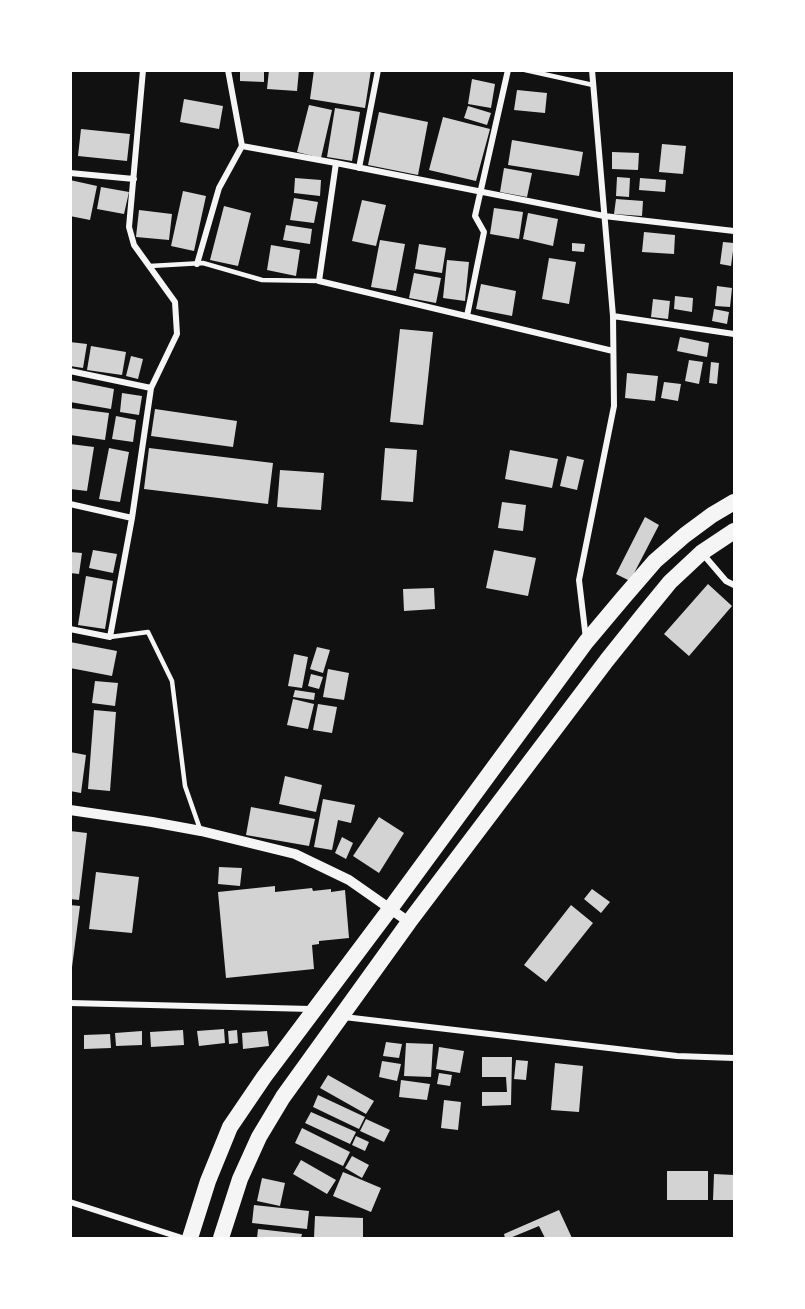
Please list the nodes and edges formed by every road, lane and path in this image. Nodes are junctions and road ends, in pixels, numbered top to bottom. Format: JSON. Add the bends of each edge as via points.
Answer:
{"nodes":[{"id":1,"x":143,"y":70,"type":"edge"},
{"id":2,"x":228,"y":70,"type":"edge"},
{"id":3,"x":378,"y":70,"type":"edge"},
{"id":4,"x":508,"y":70,"type":"edge"},
{"id":5,"x":525,"y":70,"type":"edge"},
{"id":6,"x":592,"y":70,"type":"edge"},
{"id":7,"x":593,"y":85,"type":"junction"},
{"id":8,"x":242,"y":147,"type":"junction"},
{"id":9,"x":336,"y":163,"type":"junction"},
{"id":10,"x":359,"y":168,"type":"junction"},
{"id":11,"x":70,"y":173,"type":"edge"},
{"id":12,"x":134,"y":179,"type":"junction"},
{"id":13,"x":481,"y":192,"type":"junction"},
{"id":14,"x":604,"y":216,"type":"junction"},
{"id":15,"x":735,"y":231,"type":"edge"},
{"id":16,"x":197,"y":264,"type":"junction"},
{"id":17,"x":150,"y":266,"type":"junction"},
{"id":18,"x":319,"y":281,"type":"junction"},
{"id":19,"x":467,"y":316,"type":"junction"},
{"id":20,"x":613,"y":316,"type":"junction"},
{"id":21,"x":735,"y":334,"type":"edge"},
{"id":22,"x":613,"y":351,"type":"junction"},
{"id":23,"x":70,"y":371,"type":"edge"},
{"id":24,"x":151,"y":388,"type":"junction"},
{"id":25,"x":735,"y":502,"type":"edge"},
{"id":26,"x":70,"y":504,"type":"edge"},
{"id":27,"x":132,"y":518,"type":"junction"},
{"id":28,"x":735,"y":531,"type":"edge"},
{"id":29,"x":701,"y":553,"type":"junction"},
{"id":30,"x":735,"y":585,"type":"edge"},
{"id":31,"x":70,"y":629,"type":"edge"},
{"id":32,"x":110,"y":637,"type":"junction"},
{"id":33,"x":586,"y":642,"type":"junction"},
{"id":34,"x":497,"y":764,"type":"junction"},
{"id":35,"x":517,"y":779,"type":"junction"},
{"id":36,"x":70,"y":810,"type":"edge"},
{"id":37,"x":201,"y":831,"type":"junction"},
{"id":38,"x":390,"y":909,"type":"junction"},
{"id":39,"x":409,"y":922,"type":"junction"},
{"id":40,"x":70,"y":1003,"type":"edge"},
{"id":41,"x":314,"y":1009,"type":"junction"},
{"id":42,"x":340,"y":1017,"type":"junction"},
{"id":43,"x":735,"y":1058,"type":"edge"},
{"id":44,"x":70,"y":1203,"type":"edge"},
{"id":45,"x":182,"y":1239,"type":"edge"},
{"id":46,"x":190,"y":1239,"type":"edge"},
{"id":47,"x":221,"y":1239,"type":"edge"}],
"edges":[{"from":1,"to":12,"type":"street"},
{"from":2,"to":8,"type":"street"},
{"from":3,"to":10,"type":"street"},
{"from":4,"to":13,"type":"street"},
{"from":5,"to":7,"type":"lane"},
{"from":6,"to":7,"type":"street"},
{"from":7,"to":14,"type":"street"},
{"from":8,"to":9,"type":"street"},
{"from":8,"to":16,"type":"street","via":[[219,188]]},
{"from":9,"to":10,"type":"street"},
{"from":9,"to":18,"type":"street"},
{"from":10,"to":13,"type":"street"},
{"from":11,"to":12,"type":"street"},
{"from":12,"to":17,"type":"street","via":[[129,227],[134,245]]},
{"from":13,"to":14,"type":"street"},
{"from":13,"to":19,"type":"street","via":[[476,216],[484,232]]},
{"from":14,"to":15,"type":"street"},
{"from":14,"to":20,"type":"street"},
{"from":16,"to":17,"type":"lane"},
{"from":16,"to":18,"type":"lane","via":[[262,280]]},
{"from":17,"to":24,"type":"street","via":[[175,302],[177,334]]},
{"from":18,"to":19,"type":"street"},
{"from":19,"to":22,"type":"street"},
{"from":20,"to":21,"type":"street"},
{"from":20,"to":22,"type":"street"},
{"from":22,"to":33,"type":"street","via":[[614,406],[579,580]]},
{"from":23,"to":24,"type":"street"},
{"from":24,"to":27,"type":"street"},
{"from":25,"to":33,"type":"highway","via":[[712,515],[655,561]]},
{"from":26,"to":27,"type":"street"},
{"from":27,"to":32,"type":"street"},
{"from":28,"to":29,"type":"highway"},
{"from":29,"to":30,"type":"street","via":[[726,581]]},
{"from":29,"to":35,"type":"highway","via":[[643,615]]},
{"from":31,"to":32,"type":"street"},
{"from":32,"to":37,"type":"lane","via":[[148,632],[172,681],[185,786]]},
{"from":33,"to":34,"type":"highway"},
{"from":34,"to":35,"type":"highway"},
{"from":34,"to":38,"type":"highway"},
{"from":35,"to":39,"type":"highway"},
{"from":36,"to":37,"type":"street"},
{"from":37,"to":38,"type":"street","via":[[295,854],[349,880]]},
{"from":38,"to":39,"type":"street"},
{"from":38,"to":41,"type":"highway"},
{"from":39,"to":42,"type":"highway"},
{"from":40,"to":41,"type":"street"},
{"from":41,"to":46,"type":"highway","via":[[231,1127],[208,1181]]},
{"from":42,"to":43,"type":"street","via":[[677,1056]]},
{"from":42,"to":47,"type":"highway","via":[[259,1137],[240,1179]]},
{"from":44,"to":45,"type":"street"}]}
